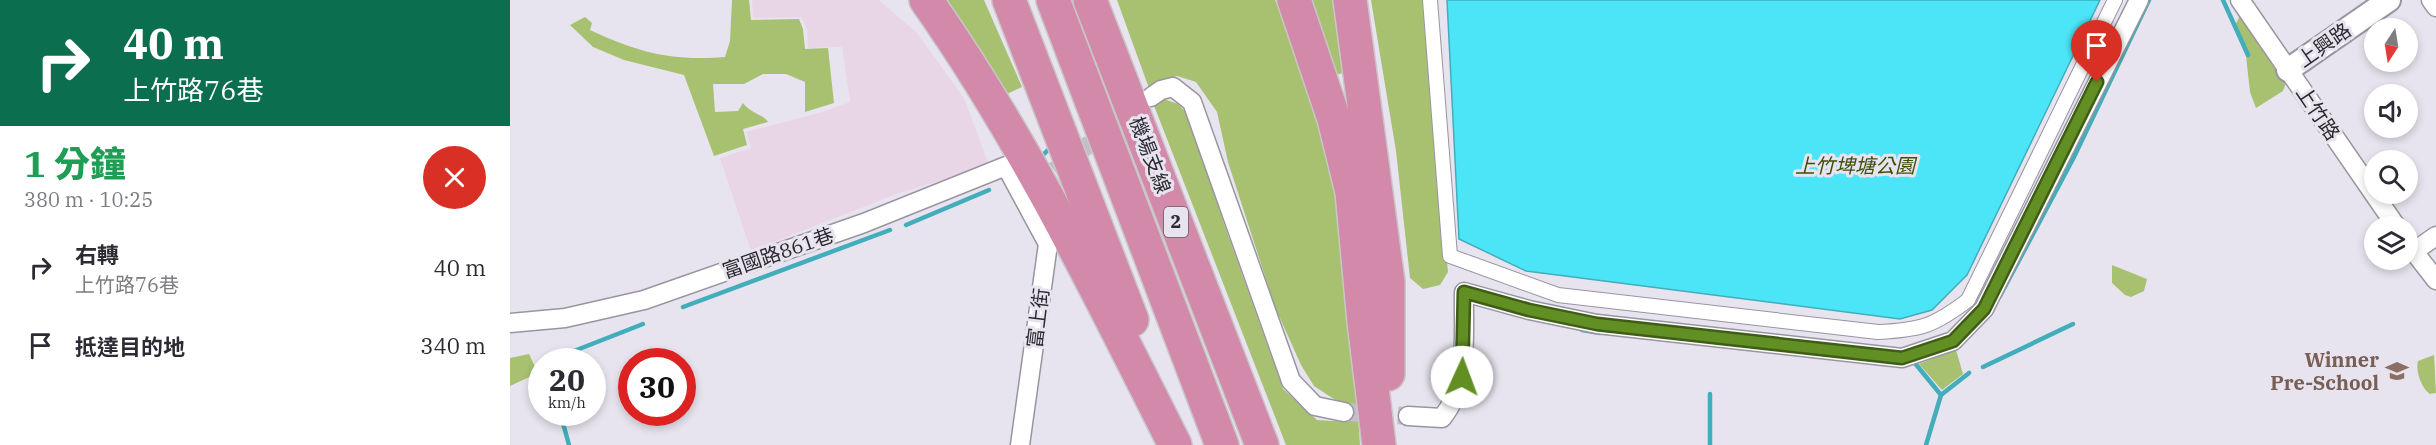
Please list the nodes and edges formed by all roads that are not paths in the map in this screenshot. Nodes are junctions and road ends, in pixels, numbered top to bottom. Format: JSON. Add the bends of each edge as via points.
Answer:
{"nodes":[{"id":1,"x":926,"y":0,"type":"edge"},
{"id":2,"x":995,"y":0,"type":"edge"},
{"id":3,"x":1009,"y":0,"type":"edge"},
{"id":4,"x":1053,"y":0,"type":"edge"},
{"id":5,"x":1090,"y":0,"type":"edge"},
{"id":6,"x":1350,"y":0,"type":"edge"},
{"id":7,"x":1430,"y":0,"type":"edge"},
{"id":8,"x":2115,"y":0,"type":"edge"},
{"id":9,"x":2139,"y":0,"type":"edge"},
{"id":10,"x":2240,"y":0,"type":"edge"},
{"id":11,"x":2389,"y":0,"type":"edge"},
{"id":12,"x":2431,"y":0,"type":"edge"},
{"id":13,"x":1295,"y":6,"type":"edge"},
{"id":14,"x":2436,"y":7,"type":"edge"},
{"id":15,"x":2288,"y":70,"type":"junction"},
{"id":16,"x":1151,"y":97,"type":"tunnel mouth"},
{"id":17,"x":1058,"y":128,"type":"junction"},
{"id":18,"x":1021,"y":196,"type":"joint"},
{"id":19,"x":2389,"y":216,"type":"edge"},
{"id":20,"x":2436,"y":236,"type":"edge"},
{"id":21,"x":2418,"y":244,"type":"edge"},
{"id":22,"x":2418,"y":258,"type":"edge"},
{"id":23,"x":2436,"y":280,"type":"edge"},
{"id":24,"x":510,"y":323,"type":"edge"},
{"id":25,"x":1344,"y":412,"type":"tunnel mouth"},
{"id":26,"x":1408,"y":416,"type":"tunnel mouth"},
{"id":27,"x":1020,"y":445,"type":"edge"},
{"id":28,"x":1175,"y":445,"type":"edge"},
{"id":29,"x":1181,"y":445,"type":"edge"},
{"id":30,"x":1222,"y":445,"type":"edge"},
{"id":31,"x":1262,"y":445,"type":"edge"},
{"id":32,"x":1379,"y":445,"type":"edge"},
{"id":33,"x":1388,"y":445,"type":"edge"}],
"edges":[{"from":1,"to":28,"type":"highway","via":[[1003,120],[1064,229]]},
{"from":2,"to":17,"type":"highway"},
{"from":3,"to":17,"type":"highway"},
{"from":4,"to":30,"type":"highway","name":"機場支線","number":"2"},
{"from":5,"to":31,"type":"highway","name":"機場支線","number":"2"},
{"from":6,"to":33,"type":"highway","via":[[1388,282]]},
{"from":7,"to":8,"type":"street","via":[[1450,256],[1558,295],[1878,332],[1910,331],[1940,321],[1968,300]]},
{"from":9,"to":26,"type":"street","via":[[1984,309],[1953,341],[1902,358],[1597,324],[1464,292],[1462,377],[1455,403],[1442,418]]},
{"from":10,"to":15,"type":"street","name":"上竹路"},
{"from":11,"to":15,"type":"street","name":"上興路"},
{"from":12,"to":14,"type":"street"},
{"from":13,"to":32,"type":"highway","via":[[1334,119],[1352,192]]},
{"from":15,"to":19,"type":"street","name":"上竹路"},
{"from":16,"to":25,"type":"street","via":[[1173,87],[1192,102],[1291,381],[1314,406]]},
{"from":17,"to":29,"type":"highway"},
{"from":18,"to":24,"type":"street","name":"富國路861巷","via":[[1006,166],[864,223],[644,300],[564,318]]},
{"from":18,"to":27,"type":"street","name":"富上街","via":[[1048,244]]},
{"from":20,"to":21,"type":"street"},
{"from":22,"to":23,"type":"street"}]}
